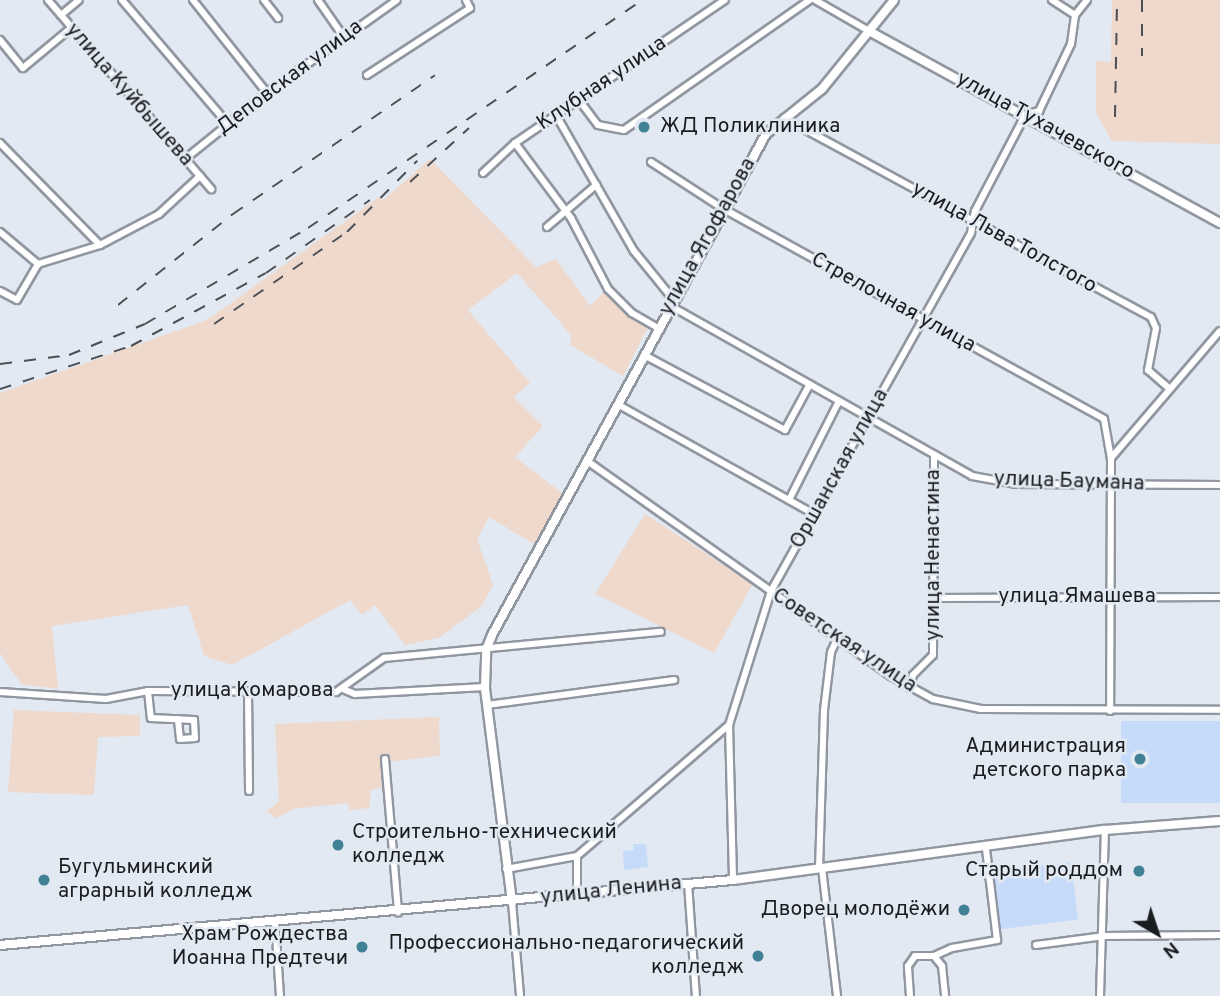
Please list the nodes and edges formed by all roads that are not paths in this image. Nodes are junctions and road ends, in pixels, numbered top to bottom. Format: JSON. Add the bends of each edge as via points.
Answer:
{"nodes":[{"id":1,"x":48,"y":0,"type":"edge"},
{"id":2,"x":79,"y":0,"type":"edge"},
{"id":3,"x":122,"y":0,"type":"edge"},
{"id":4,"x":193,"y":0,"type":"edge"},
{"id":5,"x":264,"y":0,"type":"edge"},
{"id":6,"x":318,"y":0,"type":"edge"},
{"id":7,"x":397,"y":0,"type":"edge"},
{"id":8,"x":466,"y":0,"type":"edge"},
{"id":9,"x":725,"y":0,"type":"edge"},
{"id":10,"x":810,"y":0,"type":"edge"},
{"id":11,"x":816,"y":0,"type":"edge"},
{"id":12,"x":824,"y":0,"type":"edge"},
{"id":13,"x":894,"y":0,"type":"edge"},
{"id":14,"x":1052,"y":0,"type":"edge"},
{"id":15,"x":1087,"y":0,"type":"edge"},
{"id":16,"x":830,"y":7,"type":"junction"},
{"id":17,"x":61,"y":15,"type":"junction"},
{"id":18,"x":1075,"y":15,"type":"junction"},
{"id":19,"x":278,"y":18,"type":"dead end"},
{"id":20,"x":71,"y":28,"type":"junction"},
{"id":21,"x":869,"y":31,"type":"junction"},
{"id":22,"x":343,"y":36,"type":"junction"},
{"id":23,"x":0,"y":40,"type":"edge"},
{"id":24,"x":367,"y":75,"type":"dead end"},
{"id":25,"x":267,"y":93,"type":"junction"},
{"id":26,"x":579,"y":100,"type":"junction"},
{"id":27,"x":1025,"y":114,"type":"junction"},
{"id":28,"x":556,"y":115,"type":"junction"},
{"id":29,"x":784,"y":118,"type":"junction"},
{"id":30,"x":228,"y":124,"type":"junction"},
{"id":31,"x":0,"y":143,"type":"edge"},
{"id":32,"x":515,"y":144,"type":"junction"},
{"id":33,"x":185,"y":159,"type":"junction"},
{"id":34,"x":651,"y":162,"type":"dead end"},
{"id":35,"x":483,"y":173,"type":"dead end"},
{"id":36,"x":200,"y":176,"type":"junction"},
{"id":37,"x":596,"y":185,"type":"junction"},
{"id":38,"x":211,"y":189,"type":"dead end"},
{"id":39,"x":722,"y":208,"type":"junction"},
{"id":40,"x":563,"y":211,"type":"junction"},
{"id":41,"x":975,"y":221,"type":"junction"},
{"id":42,"x":1220,"y":223,"type":"edge"},
{"id":43,"x":547,"y":227,"type":"dead end"},
{"id":44,"x":0,"y":232,"type":"edge"},
{"id":45,"x":100,"y":245,"type":"junction"},
{"id":46,"x":38,"y":264,"type":"junction"},
{"id":47,"x":0,"y":291,"type":"edge"},
{"id":48,"x":671,"y":302,"type":"junction"},
{"id":49,"x":922,"y":320,"type":"junction"},
{"id":50,"x":658,"y":328,"type":"junction"},
{"id":51,"x":1220,"y":331,"type":"edge"},
{"id":52,"x":644,"y":355,"type":"junction"},
{"id":53,"x":810,"y":384,"type":"junction"},
{"id":54,"x":1170,"y":388,"type":"junction"},
{"id":55,"x":839,"y":401,"type":"junction"},
{"id":56,"x":619,"y":405,"type":"junction"},
{"id":57,"x":870,"y":418,"type":"junction"},
{"id":58,"x":934,"y":456,"type":"junction"},
{"id":59,"x":1111,"y":458,"type":"junction"},
{"id":60,"x":590,"y":463,"type":"junction"},
{"id":61,"x":1110,"y":485,"type":"junction"},
{"id":62,"x":1220,"y":485,"type":"edge"},
{"id":63,"x":789,"y":499,"type":"junction"},
{"id":64,"x":814,"y":514,"type":"junction"},
{"id":65,"x":771,"y":590,"type":"junction"},
{"id":66,"x":1110,"y":596,"type":"junction"},
{"id":67,"x":935,"y":597,"type":"junction"},
{"id":68,"x":1220,"y":597,"type":"edge"},
{"id":69,"x":661,"y":632,"type":"dead end"},
{"id":70,"x":838,"y":637,"type":"junction"},
{"id":71,"x":486,"y":650,"type":"junction"},
{"id":72,"x":674,"y":680,"type":"dead end"},
{"id":73,"x":485,"y":687,"type":"junction"},
{"id":74,"x":910,"y":688,"type":"junction"},
{"id":75,"x":345,"y":690,"type":"junction"},
{"id":76,"x":148,"y":691,"type":"junction"},
{"id":77,"x":0,"y":692,"type":"edge"},
{"id":78,"x":248,"y":692,"type":"junction"},
{"id":79,"x":487,"y":705,"type":"junction"},
{"id":80,"x":1220,"y":710,"type":"edge"},
{"id":81,"x":1110,"y":711,"type":"junction"},
{"id":82,"x":178,"y":719,"type":"dead end"},
{"id":83,"x":729,"y":725,"type":"junction"},
{"id":84,"x":385,"y":760,"type":"dead end"},
{"id":85,"x":249,"y":791,"type":"dead end"},
{"id":86,"x":1220,"y":821,"type":"edge"},
{"id":87,"x":1105,"y":830,"type":"junction"},
{"id":88,"x":986,"y":849,"type":"junction"},
{"id":89,"x":577,"y":856,"type":"junction"},
{"id":90,"x":505,"y":869,"type":"junction"},
{"id":91,"x":821,"y":869,"type":"junction"},
{"id":92,"x":733,"y":880,"type":"junction"},
{"id":93,"x":688,"y":883,"type":"junction"},
{"id":94,"x":577,"y":895,"type":"junction"},
{"id":95,"x":512,"y":902,"type":"junction"},
{"id":96,"x":398,"y":912,"type":"junction"},
{"id":97,"x":275,"y":921,"type":"junction"},
{"id":98,"x":1220,"y":935,"type":"edge"},
{"id":99,"x":1104,"y":936,"type":"junction"},
{"id":100,"x":0,"y":945,"type":"edge"},
{"id":101,"x":1036,"y":945,"type":"dead end"},
{"id":102,"x":934,"y":956,"type":"junction"},
{"id":103,"x":280,"y":996,"type":"edge"},
{"id":104,"x":520,"y":996,"type":"edge"},
{"id":105,"x":696,"y":996,"type":"edge"},
{"id":106,"x":837,"y":996,"type":"edge"},
{"id":107,"x":910,"y":996,"type":"edge"},
{"id":108,"x":946,"y":996,"type":"edge"},
{"id":109,"x":1100,"y":996,"type":"edge"}],
"edges":[{"from":1,"to":17,"type":"street","name":"улица Куйбышева"},
{"from":2,"to":17,"type":"street"},
{"from":3,"to":30,"type":"street"},
{"from":4,"to":25,"type":"street"},
{"from":5,"to":19,"type":"street"},
{"from":6,"to":22,"type":"street"},
{"from":7,"to":22,"type":"street","name":"Деповская улица"},
{"from":8,"to":24,"type":"street","via":[[470,8]]},
{"from":9,"to":26,"type":"street","name":"Клубная улица"},
{"from":10,"to":26,"type":"street","via":[[624,130],[598,125]]},
{"from":11,"to":16,"type":"street"},
{"from":12,"to":16,"type":"street"},
{"from":13,"to":21,"type":"main road","name":"улица Ягофарова"},
{"from":14,"to":18,"type":"street"},
{"from":15,"to":18,"type":"street"},
{"from":16,"to":21,"type":"street"},
{"from":17,"to":20,"type":"street","name":"улица Куйбышева"},
{"from":18,"to":27,"type":"street","name":"Оршанская улица","via":[[1071,44],[1039,111]]},
{"from":20,"to":23,"type":"street","via":[[23,68]]},
{"from":20,"to":33,"type":"street","name":"улица Куйбышева"},
{"from":21,"to":27,"type":"main road","name":"улица Тухачевского"},
{"from":21,"to":29,"type":"main road","name":"улица Ягофарова","via":[[822,89]]},
{"from":22,"to":25,"type":"street","name":"Деповская улица"},
{"from":25,"to":30,"type":"street","name":"Деповская улица"},
{"from":26,"to":28,"type":"street","name":"Клубная улица"},
{"from":27,"to":41,"type":"street","name":"Оршанская улица","via":[[975,211]]},
{"from":27,"to":42,"type":"main road","name":"улица Тухачевского"},
{"from":28,"to":32,"type":"street","name":"Клубная улица"},
{"from":28,"to":37,"type":"street"},
{"from":29,"to":39,"type":"main road","name":"улица Ягофарова","via":[[766,134]]},
{"from":29,"to":41,"type":"street","name":"улица Льва Толстого"},
{"from":30,"to":33,"type":"street","name":"Деповская улица"},
{"from":31,"to":45,"type":"street"},
{"from":32,"to":35,"type":"street","name":"Клубная улица"},
{"from":32,"to":40,"type":"street"},
{"from":33,"to":36,"type":"street","name":"улица Куйбышева"},
{"from":34,"to":39,"type":"street","name":"Стрелочная улица"},
{"from":36,"to":38,"type":"street","name":"улица Куйбышева"},
{"from":36,"to":45,"type":"street","via":[[159,214]]},
{"from":37,"to":40,"type":"street"},
{"from":37,"to":48,"type":"street","via":[[634,251]]},
{"from":39,"to":48,"type":"main road","name":"улица Ягофарова"},
{"from":39,"to":49,"type":"street","name":"Стрелочная улица"},
{"from":40,"to":43,"type":"street"},
{"from":40,"to":50,"type":"street","via":[[579,230],[608,289],[632,313]]},
{"from":41,"to":49,"type":"street","name":"Оршанская улица"},
{"from":41,"to":54,"type":"street","name":"улица Льва Толстого","via":[[1151,317],[1156,328],[1147,370]]},
{"from":44,"to":46,"type":"street"},
{"from":45,"to":46,"type":"street"},
{"from":46,"to":47,"type":"street","via":[[17,300]]},
{"from":48,"to":50,"type":"main road","name":"улица Ягофарова"},
{"from":48,"to":53,"type":"street","name":"улица Баумана"},
{"from":49,"to":57,"type":"street","name":"Оршанская улица"},
{"from":49,"to":59,"type":"street","name":"Стрелочная улица","via":[[1104,419]]},
{"from":50,"to":52,"type":"main road","name":"улица Ягофарова"},
{"from":51,"to":54,"type":"street"},
{"from":52,"to":53,"type":"street","via":[[785,430]]},
{"from":52,"to":56,"type":"main road","name":"улица Ягофарова"},
{"from":53,"to":55,"type":"street","name":"улица Баумана"},
{"from":54,"to":59,"type":"street"},
{"from":55,"to":57,"type":"street","name":"улица Баумана"},
{"from":55,"to":63,"type":"street"},
{"from":56,"to":60,"type":"main road","name":"улица Ягофарова"},
{"from":56,"to":63,"type":"street"},
{"from":57,"to":58,"type":"street","name":"улица Баумана"},
{"from":57,"to":64,"type":"street","name":"Оршанская улица"},
{"from":58,"to":61,"type":"street","name":"улица Баумана","via":[[956,470],[995,482]]},
{"from":58,"to":67,"type":"street","name":"улица Ненастина"},
{"from":59,"to":61,"type":"street"},
{"from":60,"to":65,"type":"street","name":"Советская улица"},
{"from":60,"to":71,"type":"main road","name":"улица Ягофарова"},
{"from":61,"to":62,"type":"street","name":"улица Баумана"},
{"from":61,"to":66,"type":"street"},
{"from":63,"to":64,"type":"street"},
{"from":64,"to":65,"type":"street","name":"Оршанская улица"},
{"from":65,"to":70,"type":"street","name":"Советская улица"},
{"from":65,"to":83,"type":"street","name":"Оршанская улица"},
{"from":66,"to":67,"type":"street","name":"улица Ямашева"},
{"from":66,"to":68,"type":"street","name":"улица Ямашева"},
{"from":66,"to":81,"type":"street"},
{"from":67,"to":74,"type":"street","name":"улица Ненастина","via":[[933,655],[913,675]]},
{"from":69,"to":71,"type":"street","name":"улица Комарова"},
{"from":70,"to":74,"type":"street","name":"Советская улица"},
{"from":70,"to":91,"type":"street","via":[[831,652],[824,709]]},
{"from":71,"to":73,"type":"main road"},
{"from":71,"to":75,"type":"street","name":"улица Комарова","via":[[384,658]]},
{"from":72,"to":79,"type":"street"},
{"from":73,"to":75,"type":"street","via":[[355,694]]},
{"from":73,"to":79,"type":"main road"},
{"from":74,"to":81,"type":"street","name":"Советская улица","via":[[933,699],[981,709]]},
{"from":75,"to":78,"type":"street","name":"улица Комарова"},
{"from":76,"to":77,"type":"street","name":"улица Комарова","via":[[106,699]]},
{"from":76,"to":78,"type":"street","name":"улица Комарова"},
{"from":76,"to":82,"type":"street","via":[[151,718]]},
{"from":78,"to":85,"type":"street"},
{"from":79,"to":90,"type":"main road"},
{"from":80,"to":81,"type":"street","name":"Советская улица"},
{"from":83,"to":89,"type":"street"},
{"from":83,"to":92,"type":"street"},
{"from":84,"to":96,"type":"street"},
{"from":86,"to":87,"type":"main road","name":"улица Ленина"},
{"from":87,"to":88,"type":"main road","name":"улица Ленина"},
{"from":87,"to":99,"type":"street"},
{"from":88,"to":91,"type":"main road","name":"улица Ленина"},
{"from":88,"to":102,"type":"street","via":[[998,940]]},
{"from":89,"to":90,"type":"street"},
{"from":89,"to":94,"type":"street"},
{"from":90,"to":95,"type":"main road"},
{"from":91,"to":92,"type":"main road","name":"улица Ленина"},
{"from":91,"to":106,"type":"street"},
{"from":92,"to":93,"type":"main road","name":"улица Ленина"},
{"from":93,"to":94,"type":"main road","name":"улица Ленина"},
{"from":93,"to":105,"type":"street"},
{"from":94,"to":95,"type":"main road","name":"улица Ленина"},
{"from":95,"to":96,"type":"main road","name":"улица Ленина"},
{"from":95,"to":104,"type":"street"},
{"from":96,"to":97,"type":"main road","name":"улица Ленина"},
{"from":97,"to":100,"type":"main road","name":"улица Ленина"},
{"from":97,"to":103,"type":"street"},
{"from":98,"to":99,"type":"street"},
{"from":99,"to":101,"type":"street"},
{"from":99,"to":109,"type":"street"},
{"from":102,"to":107,"type":"street","via":[[915,956],[908,966]]},
{"from":102,"to":108,"type":"street","via":[[942,966]]}]}
